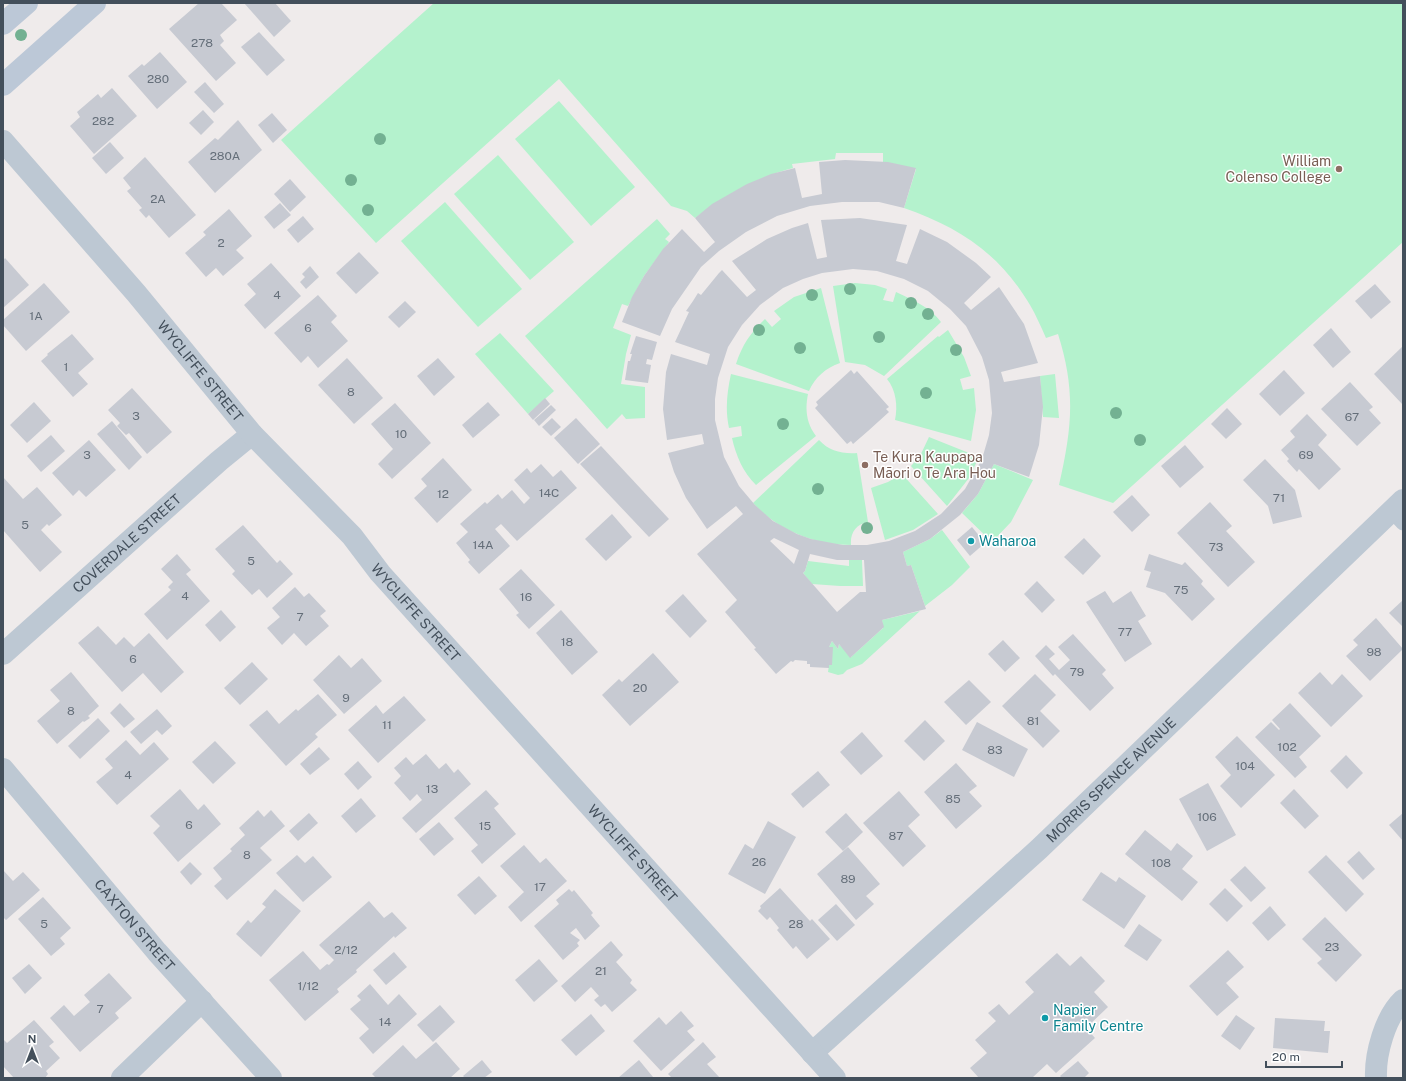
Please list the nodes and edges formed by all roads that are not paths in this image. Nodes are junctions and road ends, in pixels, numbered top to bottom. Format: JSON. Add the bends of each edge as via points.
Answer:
{"nodes":[{"id":1,"x":27,"y":3,"type":"edge"},
{"id":2,"x":95,"y":3,"type":"edge"},
{"id":3,"x":3,"y":24,"type":"edge"},
{"id":4,"x":3,"y":85,"type":"edge"},
{"id":5,"x":3,"y":141,"type":"edge"},
{"id":6,"x":252,"y":434,"type":"junction"},
{"id":7,"x":1399,"y":511,"type":"edge"},
{"id":8,"x":3,"y":654,"type":"edge"},
{"id":9,"x":3,"y":769,"type":"edge"},
{"id":10,"x":1403,"y":1000,"type":"edge"},
{"id":11,"x":202,"y":1001,"type":"junction"},
{"id":12,"x":812,"y":1053,"type":"junction"},
{"id":13,"x":122,"y":1078,"type":"edge"},
{"id":14,"x":271,"y":1078,"type":"edge"},
{"id":15,"x":834,"y":1078,"type":"edge"},
{"id":16,"x":1376,"y":1078,"type":"edge"}],
"edges":[{"from":1,"to":3,"type":"main road"},
{"from":2,"to":4,"type":"main road"},
{"from":5,"to":6,"type":"street","name":"WYCLIFFE STREET","via":[[136,293]]},
{"from":6,"to":8,"type":"street","name":"COVERDALE STREET"},
{"from":6,"to":12,"type":"street","name":"WYCLIFFE STREET","via":[[352,536],[380,573]]},
{"from":7,"to":12,"type":"street","name":"MORRIS SPENCE AVENUE","via":[[1039,849]]},
{"from":9,"to":11,"type":"street","name":"CAXTON STREET","via":[[157,952]]},
{"from":10,"to":16,"type":"street","via":[[1397,1005],[1383,1036],[1376,1065]]},
{"from":11,"to":13,"type":"street"},
{"from":11,"to":14,"type":"street","name":"CAXTON STREET"},
{"from":12,"to":15,"type":"street","name":"WYCLIFFE STREET"}]}
